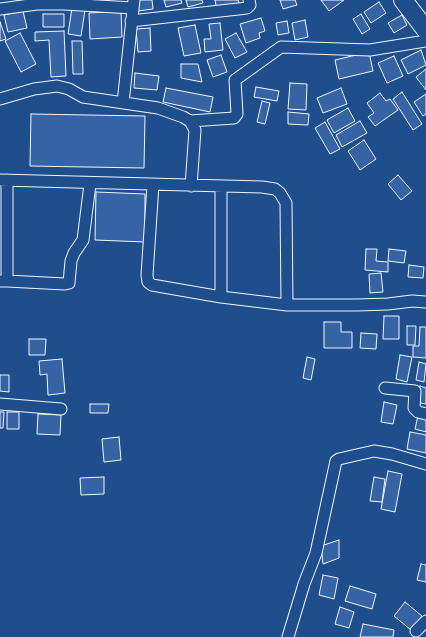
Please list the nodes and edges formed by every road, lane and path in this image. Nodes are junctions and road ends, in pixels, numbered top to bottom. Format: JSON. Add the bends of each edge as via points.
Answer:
{"nodes":[{"id":1,"x":249,"y":0,"type":"edge"},
{"id":2,"x":403,"y":0,"type":"edge"},
{"id":3,"x":133,"y":4,"type":"edge"},
{"id":4,"x":0,"y":9,"type":"edge"},
{"id":5,"x":131,"y":21,"type":"junction"},
{"id":6,"x":426,"y":30,"type":"edge"},
{"id":7,"x":426,"y":40,"type":"edge"},
{"id":8,"x":0,"y":99,"type":"edge"},
{"id":9,"x":123,"y":103,"type":"junction"},
{"id":10,"x":190,"y":121,"type":"junction"},
{"id":11,"x":3,"y":180,"type":"edge"},
{"id":12,"x":90,"y":184,"type":"junction"},
{"id":13,"x":153,"y":185,"type":"junction"},
{"id":14,"x":191,"y":186,"type":"junction"},
{"id":15,"x":221,"y":186,"type":"junction"},
{"id":16,"x":4,"y":281,"type":"edge"},
{"id":17,"x":221,"y":297,"type":"junction"},
{"id":18,"x":426,"y":302,"type":"edge"},
{"id":19,"x":287,"y":305,"type":"junction"},
{"id":20,"x":386,"y":388,"type":"dead end"},
{"id":21,"x":0,"y":404,"type":"edge"},
{"id":22,"x":61,"y":409,"type":"dead end"},
{"id":23,"x":426,"y":414,"type":"edge"},
{"id":24,"x":426,"y":464,"type":"edge"},
{"id":25,"x":426,"y":621,"type":"edge"},
{"id":26,"x":416,"y":631,"type":"dead end"},
{"id":27,"x":288,"y":637,"type":"edge"}],
"edges":[{"from":1,"to":5,"type":"street","via":[[247,8]]},
{"from":2,"to":6,"type":"highway"},
{"from":3,"to":4,"type":"street","via":[[37,4]]},
{"from":3,"to":5,"type":"street"},
{"from":5,"to":9,"type":"street"},
{"from":7,"to":10,"type":"street","via":[[370,50],[281,47],[235,80],[234,118]]},
{"from":8,"to":9,"type":"street","via":[[57,86],[69,88],[84,97]]},
{"from":9,"to":10,"type":"street","via":[[158,108]]},
{"from":10,"to":14,"type":"street","via":[[194,130]]},
{"from":11,"to":12,"type":"street"},
{"from":11,"to":16,"type":"street"},
{"from":12,"to":13,"type":"street"},
{"from":12,"to":16,"type":"street","via":[[83,240],[71,261],[69,283]]},
{"from":13,"to":14,"type":"street"},
{"from":13,"to":17,"type":"street","via":[[148,282],[152,285]]},
{"from":14,"to":15,"type":"street"},
{"from":15,"to":17,"type":"street"},
{"from":15,"to":19,"type":"street","via":[[275,189],[284,198]]},
{"from":17,"to":19,"type":"street"},
{"from":18,"to":19,"type":"street"},
{"from":20,"to":23,"type":"street","via":[[415,391],[414,408]]},
{"from":21,"to":22,"type":"street"},
{"from":24,"to":27,"type":"street","via":[[374,451],[336,461],[316,553]]},
{"from":25,"to":26,"type":"street"}]}
